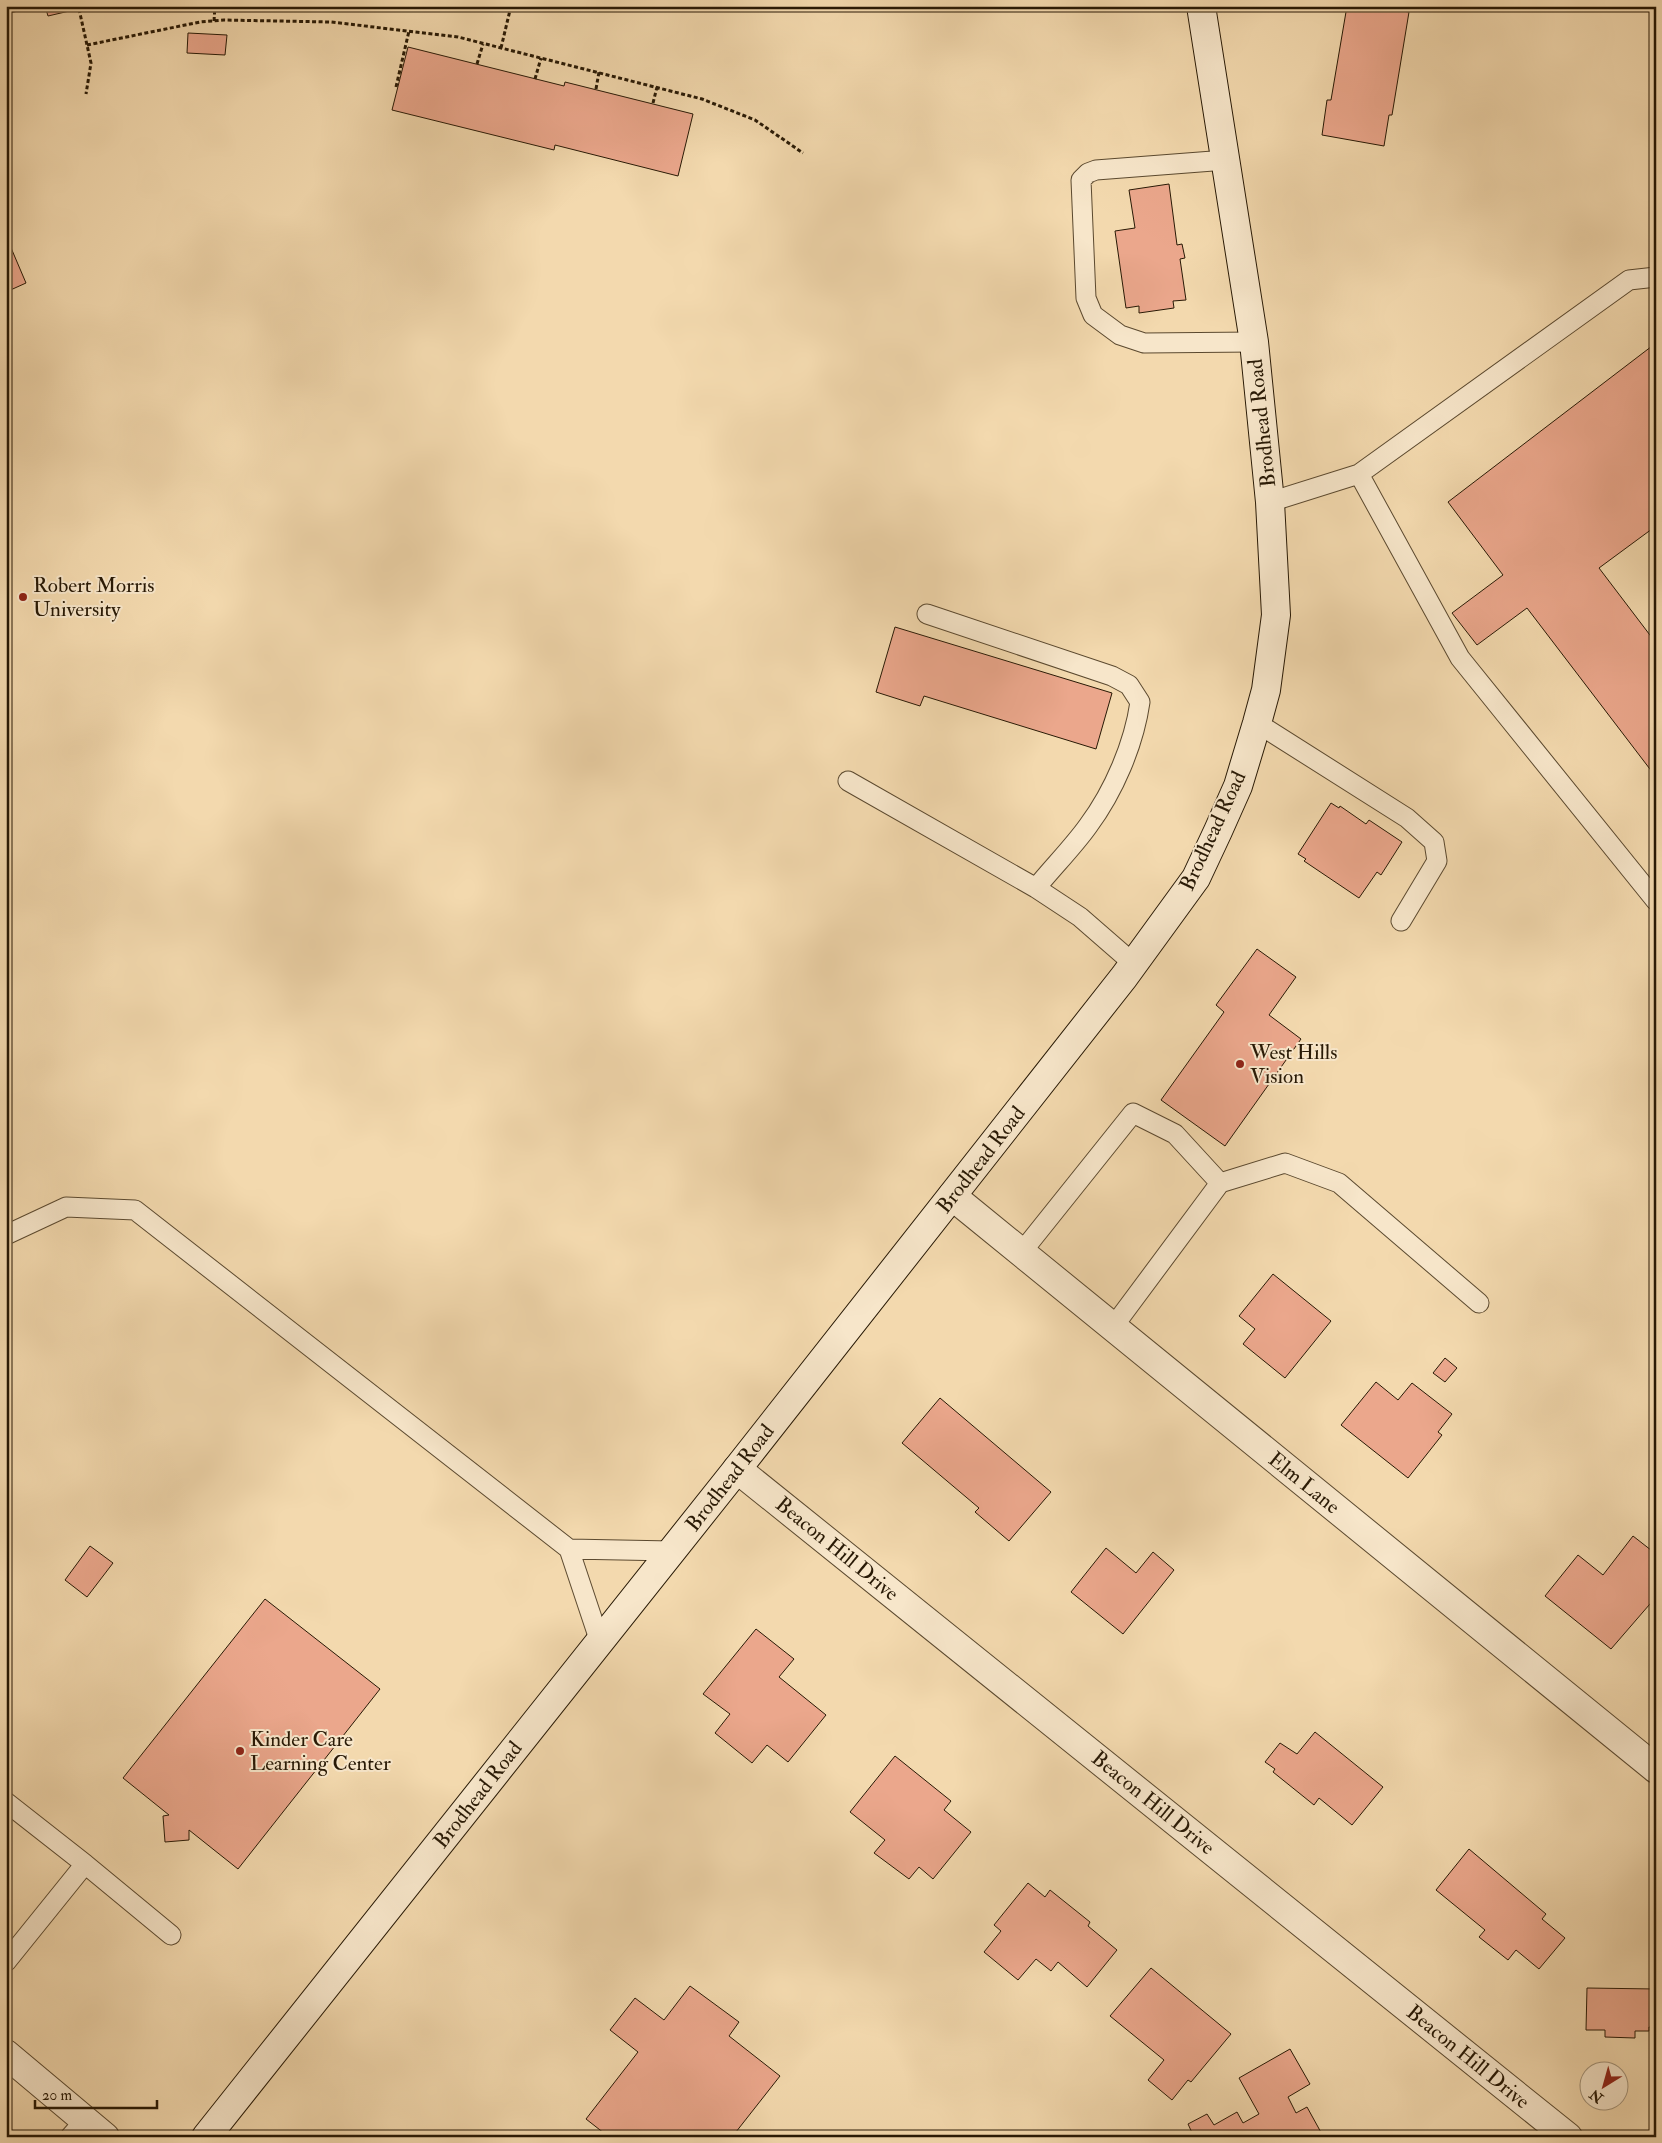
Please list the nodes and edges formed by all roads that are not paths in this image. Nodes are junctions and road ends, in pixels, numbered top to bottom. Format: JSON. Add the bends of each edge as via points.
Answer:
{"nodes":[{"id":1,"x":1201,"y":6,"type":"edge"},
{"id":2,"x":1226,"y":160,"type":"junction"},
{"id":3,"x":1656,"y":278,"type":"edge"},
{"id":4,"x":1254,"y":342,"type":"junction"},
{"id":5,"x":1359,"y":474,"type":"junction"},
{"id":6,"x":1270,"y":502,"type":"junction"},
{"id":7,"x":927,"y":614,"type":"dead end"},
{"id":8,"x":1257,"y":723,"type":"junction"},
{"id":9,"x":848,"y":781,"type":"dead end"},
{"id":10,"x":1036,"y":888,"type":"junction"},
{"id":11,"x":1656,"y":901,"type":"edge"},
{"id":12,"x":1401,"y":921,"type":"dead end"},
{"id":13,"x":1134,"y":964,"type":"junction"},
{"id":14,"x":1220,"y":1184,"type":"junction"},
{"id":15,"x":952,"y":1196,"type":"junction"},
{"id":16,"x":6,"y":1234,"type":"edge"},
{"id":17,"x":1021,"y":1253,"type":"junction"},
{"id":18,"x":1478,"y":1303,"type":"dead end"},
{"id":19,"x":1113,"y":1327,"type":"junction"},
{"id":20,"x":737,"y":1469,"type":"junction"},
{"id":21,"x":569,"y":1549,"type":"junction"},
{"id":22,"x":672,"y":1551,"type":"junction"},
{"id":23,"x":600,"y":1642,"type":"junction"},
{"id":24,"x":1656,"y":1769,"type":"edge"},
{"id":25,"x":6,"y":1802,"type":"edge"},
{"id":26,"x":85,"y":1864,"type":"junction"},
{"id":27,"x":171,"y":1935,"type":"dead end"},
{"id":28,"x":6,"y":1962,"type":"edge"},
{"id":29,"x":6,"y":2054,"type":"edge"},
{"id":30,"x":87,"y":2131,"type":"edge"},
{"id":31,"x":211,"y":2135,"type":"edge"},
{"id":32,"x":1568,"y":2137,"type":"edge"}],
"edges":[{"from":1,"to":2,"type":"main road","name":"Brodhead Road"},
{"from":2,"to":4,"type":"main road","name":"Brodhead Road"},
{"from":2,"to":4,"type":"lane","via":[[1088,173],[1082,180],[1086,298],[1094,315],[1120,335],[1144,343]]},
{"from":3,"to":5,"type":"lane","via":[[1629,280]]},
{"from":4,"to":6,"type":"main road","name":"Brodhead Road"},
{"from":5,"to":6,"type":"lane"},
{"from":5,"to":11,"type":"lane","via":[[1460,658]]},
{"from":6,"to":8,"type":"main road","name":"Brodhead Road","via":[[1276,616],[1266,690]]},
{"from":7,"to":10,"type":"lane","via":[[1112,676],[1129,685],[1140,702],[1137,726],[1119,774],[1089,825]]},
{"from":8,"to":12,"type":"lane","via":[[1407,818],[1434,842],[1437,861]]},
{"from":8,"to":13,"type":"main road","name":"Brodhead Road","via":[[1238,786],[1196,878]]},
{"from":9,"to":10,"type":"lane"},
{"from":10,"to":13,"type":"lane","via":[[1080,917]]},
{"from":13,"to":15,"type":"main road","name":"Brodhead Road"},
{"from":14,"to":17,"type":"lane","via":[[1175,1134],[1133,1113]]},
{"from":14,"to":18,"type":"lane","via":[[1285,1164],[1339,1183]]},
{"from":14,"to":19,"type":"lane"},
{"from":15,"to":17,"type":"main road","name":"Elm Lane"},
{"from":15,"to":20,"type":"main road","name":"Brodhead Road"},
{"from":16,"to":21,"type":"lane","via":[[66,1207],[135,1210]]},
{"from":17,"to":19,"type":"main road","name":"Elm Lane"},
{"from":19,"to":24,"type":"main road","name":"Elm Lane"},
{"from":20,"to":22,"type":"main road","name":"Brodhead Road"},
{"from":20,"to":32,"type":"main road","name":"Beacon Hill Drive"},
{"from":21,"to":22,"type":"lane"},
{"from":21,"to":23,"type":"lane"},
{"from":22,"to":23,"type":"main road","name":"Brodhead Road"},
{"from":23,"to":31,"type":"main road","name":"Brodhead Road"},
{"from":25,"to":26,"type":"lane"},
{"from":26,"to":27,"type":"lane"},
{"from":26,"to":28,"type":"lane"},
{"from":29,"to":30,"type":"main road"}]}
